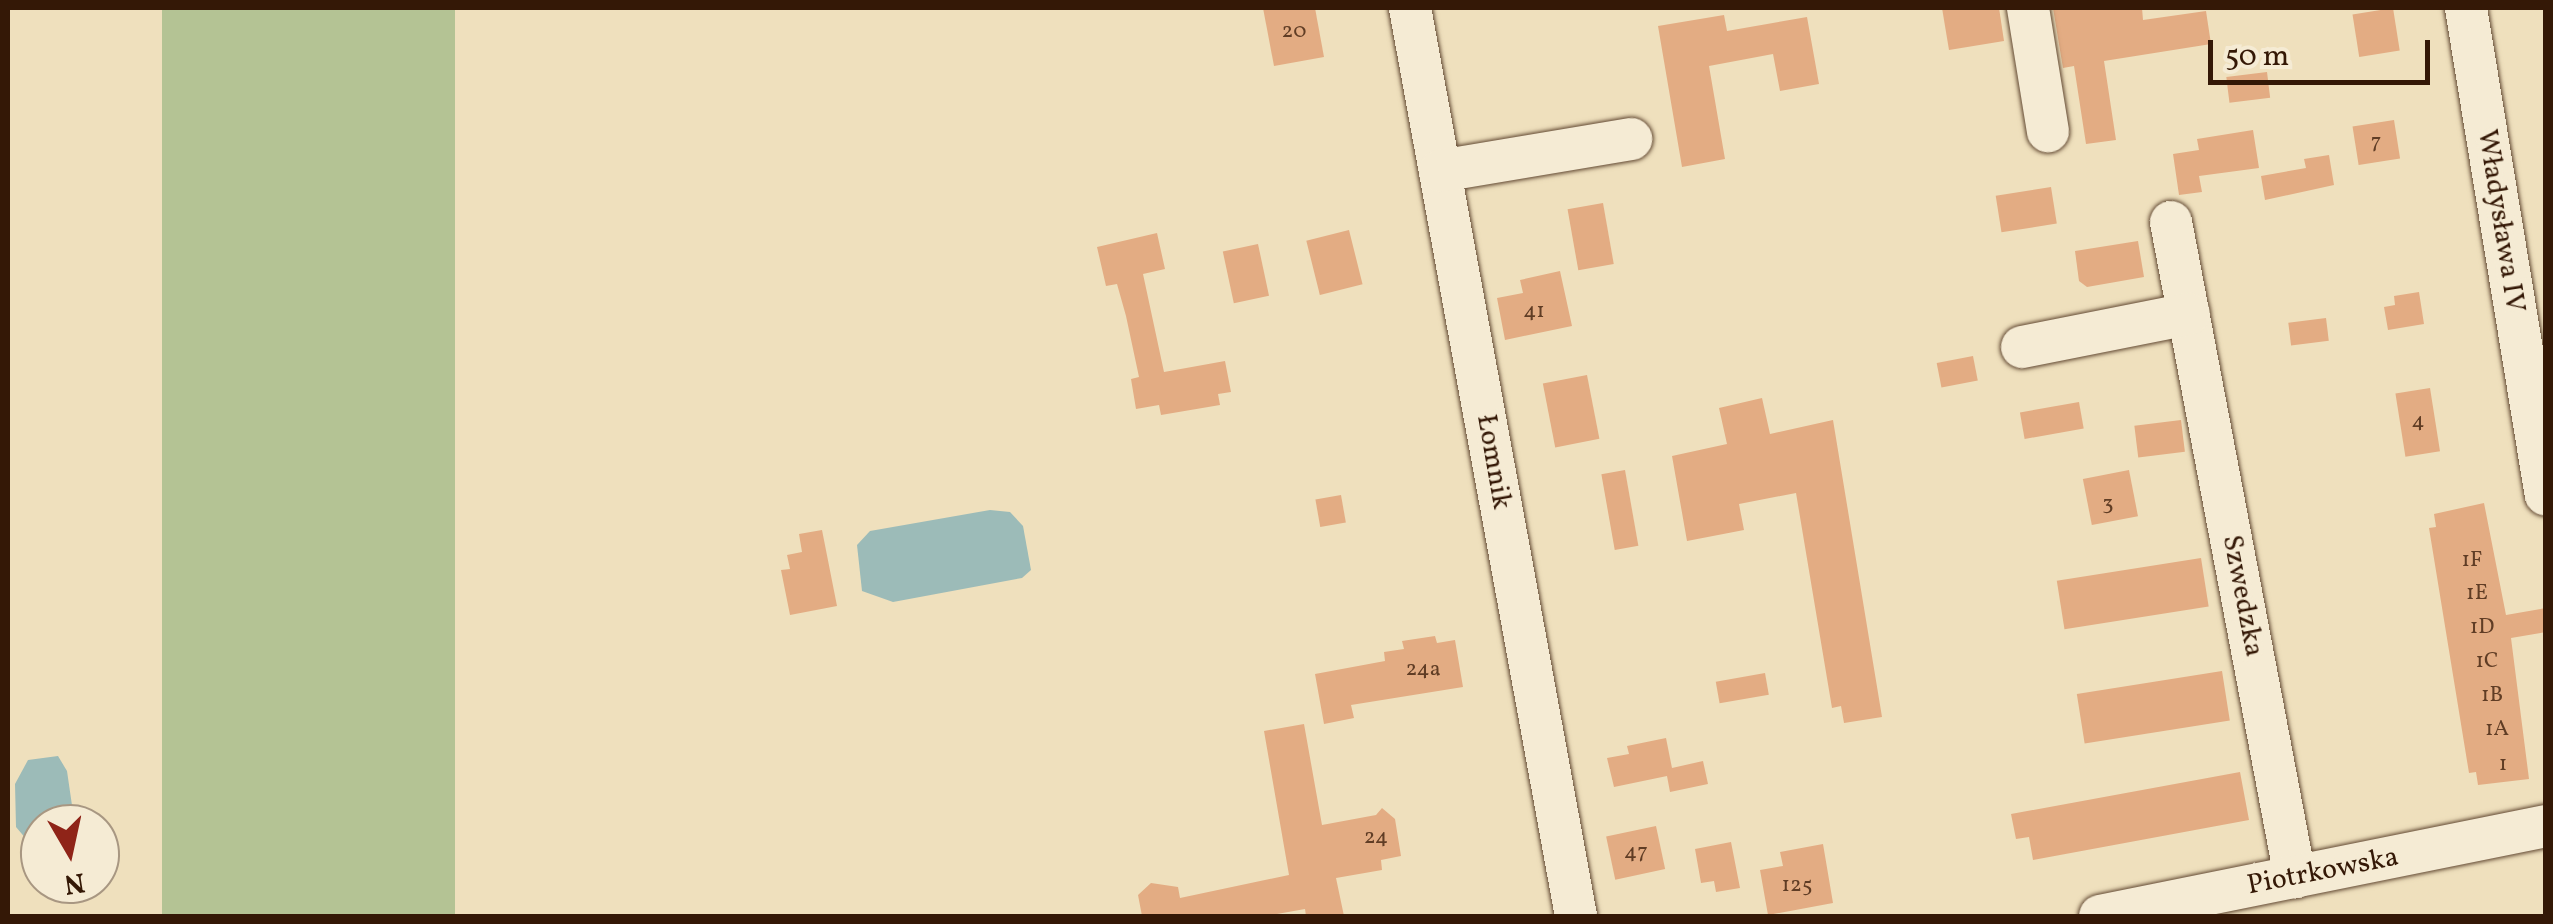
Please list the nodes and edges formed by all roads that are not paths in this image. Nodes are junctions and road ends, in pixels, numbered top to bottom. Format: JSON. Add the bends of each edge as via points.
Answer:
{"nodes":[{"id":1,"x":1410,"y":8,"type":"edge"},
{"id":2,"x":2028,"y":8,"type":"edge"},
{"id":3,"x":2466,"y":8,"type":"edge"},
{"id":4,"x":2048,"y":132,"type":"dead end"},
{"id":5,"x":1631,"y":139,"type":"dead end"},
{"id":6,"x":1440,"y":171,"type":"junction"},
{"id":7,"x":2171,"y":222,"type":"dead end"},
{"id":8,"x":2188,"y":314,"type":"junction"},
{"id":9,"x":2022,"y":347,"type":"dead end"},
{"id":10,"x":2546,"y":494,"type":"edge"},
{"id":11,"x":2546,"y":826,"type":"edge"},
{"id":12,"x":2295,"y":878,"type":"junction"},
{"id":13,"x":1576,"y":916,"type":"edge"},
{"id":14,"x":2103,"y":916,"type":"edge"}],
"edges":[{"from":1,"to":6,"type":"street","name":"Łomnik"},
{"from":2,"to":4,"type":"street"},
{"from":3,"to":10,"type":"street","name":"Władysława IV"},
{"from":5,"to":6,"type":"street"},
{"from":6,"to":13,"type":"street","name":"Łomnik"},
{"from":7,"to":8,"type":"street","name":"Szwedzka"},
{"from":8,"to":9,"type":"street"},
{"from":8,"to":12,"type":"street","name":"Szwedzka"},
{"from":11,"to":12,"type":"street","name":"Piotrkowska"},
{"from":12,"to":14,"type":"street","name":"Piotrkowska"}]}
